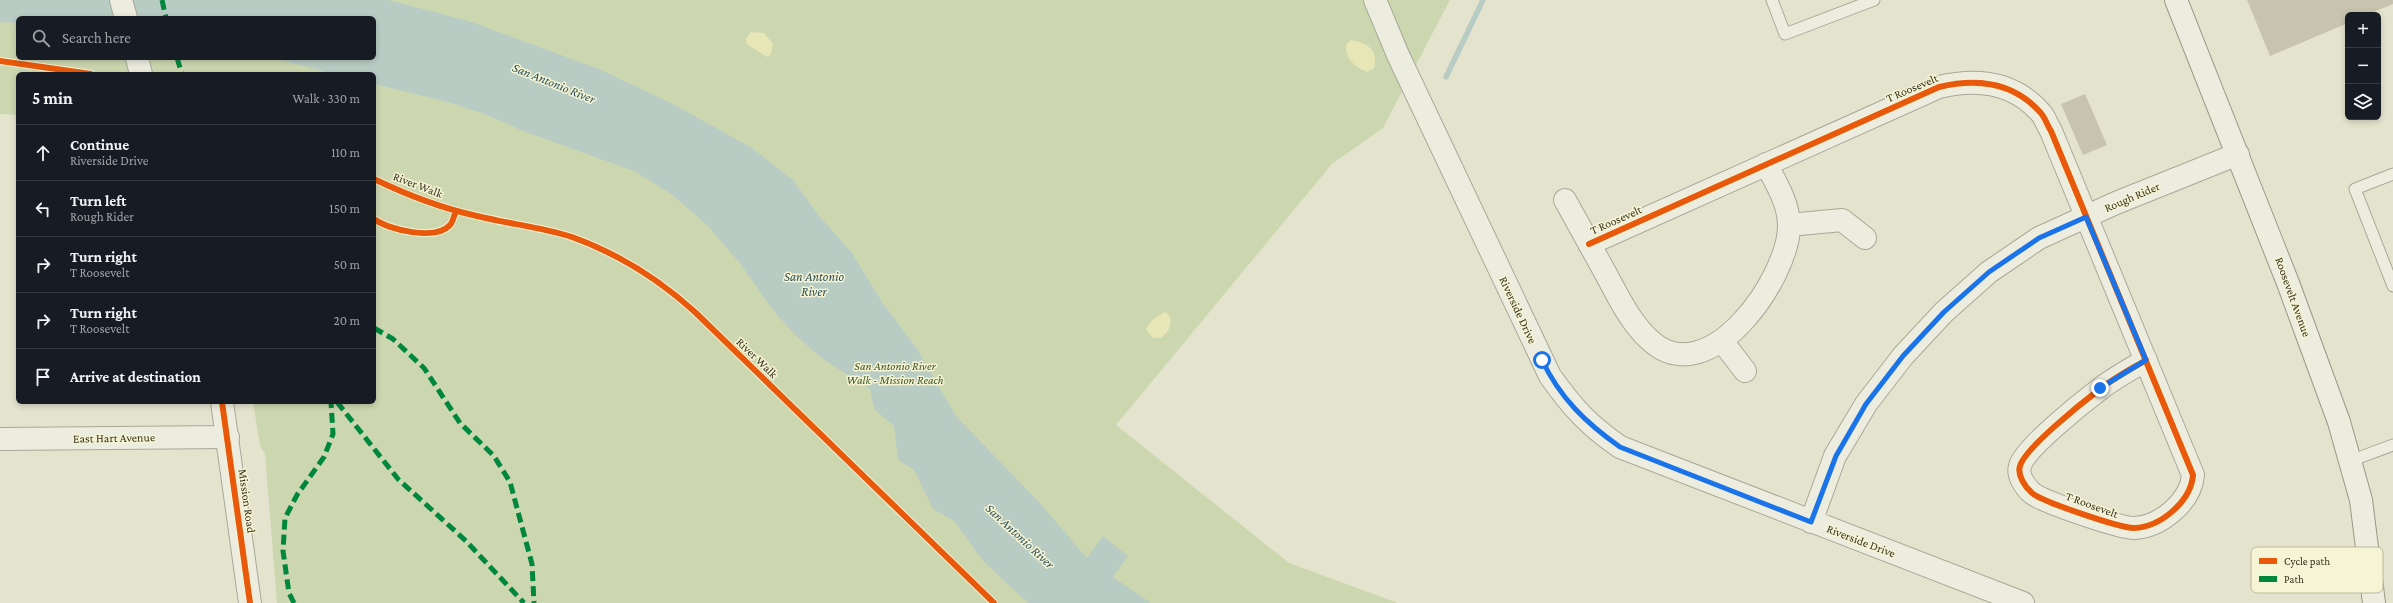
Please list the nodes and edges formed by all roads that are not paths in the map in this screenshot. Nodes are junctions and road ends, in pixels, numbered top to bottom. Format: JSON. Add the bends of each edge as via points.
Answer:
{"nodes":[{"id":1,"x":121,"y":0,"type":"edge"},
{"id":2,"x":1375,"y":0,"type":"edge"},
{"id":3,"x":1772,"y":0,"type":"edge"},
{"id":4,"x":1874,"y":0,"type":"edge"},
{"id":5,"x":2176,"y":0,"type":"edge"},
{"id":6,"x":125,"y":16,"type":"edge"},
{"id":7,"x":138,"y":60,"type":"edge"},
{"id":8,"x":140,"y":72,"type":"edge"},
{"id":9,"x":2238,"y":154,"type":"junction"},
{"id":10,"x":1766,"y":164,"type":"junction"},
{"id":11,"x":2393,"y":174,"type":"edge"},
{"id":12,"x":1565,"y":200,"type":"dead end"},
{"id":13,"x":2086,"y":217,"type":"junction"},
{"id":14,"x":1789,"y":225,"type":"junction"},
{"id":15,"x":1865,"y":238,"type":"dead end"},
{"id":16,"x":1589,"y":244,"type":"junction"},
{"id":17,"x":2393,"y":286,"type":"edge"},
{"id":18,"x":1722,"y":341,"type":"junction"},
{"id":19,"x":2146,"y":360,"type":"junction"},
{"id":20,"x":1745,"y":371,"type":"dead end"},
{"id":21,"x":222,"y":404,"type":"edge"},
{"id":22,"x":228,"y":437,"type":"junction"},
{"id":23,"x":0,"y":439,"type":"edge"},
{"id":24,"x":2393,"y":445,"type":"edge"},
{"id":25,"x":2350,"y":461,"type":"junction"},
{"id":26,"x":1811,"y":522,"type":"junction"},
{"id":27,"x":2367,"y":547,"type":"edge"},
{"id":28,"x":2373,"y":593,"type":"edge"},
{"id":29,"x":250,"y":603,"type":"edge"},
{"id":30,"x":2023,"y":603,"type":"edge"},
{"id":31,"x":2374,"y":603,"type":"edge"}],
"edges":[{"from":1,"to":6,"type":"street"},
{"from":2,"to":26,"type":"street","name":"Riverside Drive","via":[[1398,55],[1547,370],[1571,405],[1592,428],[1620,447]]},
{"from":3,"to":4,"type":"lane","via":[[1785,34]]},
{"from":5,"to":9,"type":"street","name":"Roosevelt Avenue"},
{"from":7,"to":8,"type":"street"},
{"from":9,"to":13,"type":"street","name":"Rough Rider"},
{"from":9,"to":25,"type":"street","name":"Roosevelt Avenue","via":[[2339,422]]},
{"from":10,"to":13,"type":"street","name":"T Roosevelt","via":[[1939,87],[1960,82],[1981,82],[2002,86],[2021,95],[2041,112]]},
{"from":10,"to":14,"type":"street","name":"T Roosevelt","via":[[1784,198]]},
{"from":10,"to":16,"type":"street","name":"T Roosevelt"},
{"from":11,"to":17,"type":"lane","via":[[2355,189]]},
{"from":12,"to":16,"type":"street","name":"T Roosevelt"},
{"from":13,"to":19,"type":"street","name":"T Roosevelt"},
{"from":13,"to":26,"type":"street","name":"Rough Rider","via":[[2039,238],[1989,272],[1944,312],[1903,356],[1866,404],[1836,456]]},
{"from":14,"to":15,"type":"street","via":[[1842,220]]},
{"from":14,"to":18,"type":"street","name":"T Roosevelt","via":[[1788,241],[1770,283],[1744,319]]},
{"from":16,"to":18,"type":"street","name":"T Roosevelt","via":[[1629,316],[1652,342],[1667,351],[1688,355]]},
{"from":18,"to":20,"type":"street"},
{"from":19,"to":19,"type":"street","name":"T Roosevelt","via":[[2193,475],[2192,486],[2183,501],[2166,516],[2136,528],[2120,527],[2033,494],[2021,478],[2019,468],[2048,432],[2100,388]]},
{"from":21,"to":22,"type":"street","name":"Mission Road"},
{"from":22,"to":23,"type":"street","name":"East Hart Avenue"},
{"from":22,"to":29,"type":"street","name":"Mission Road"},
{"from":24,"to":25,"type":"lane"},
{"from":25,"to":27,"type":"street","name":"Roosevelt Avenue","via":[[2361,500]]},
{"from":26,"to":30,"type":"street","name":"Riverside Drive"},
{"from":28,"to":31,"type":"street","name":"Roosevelt Avenue"}]}
